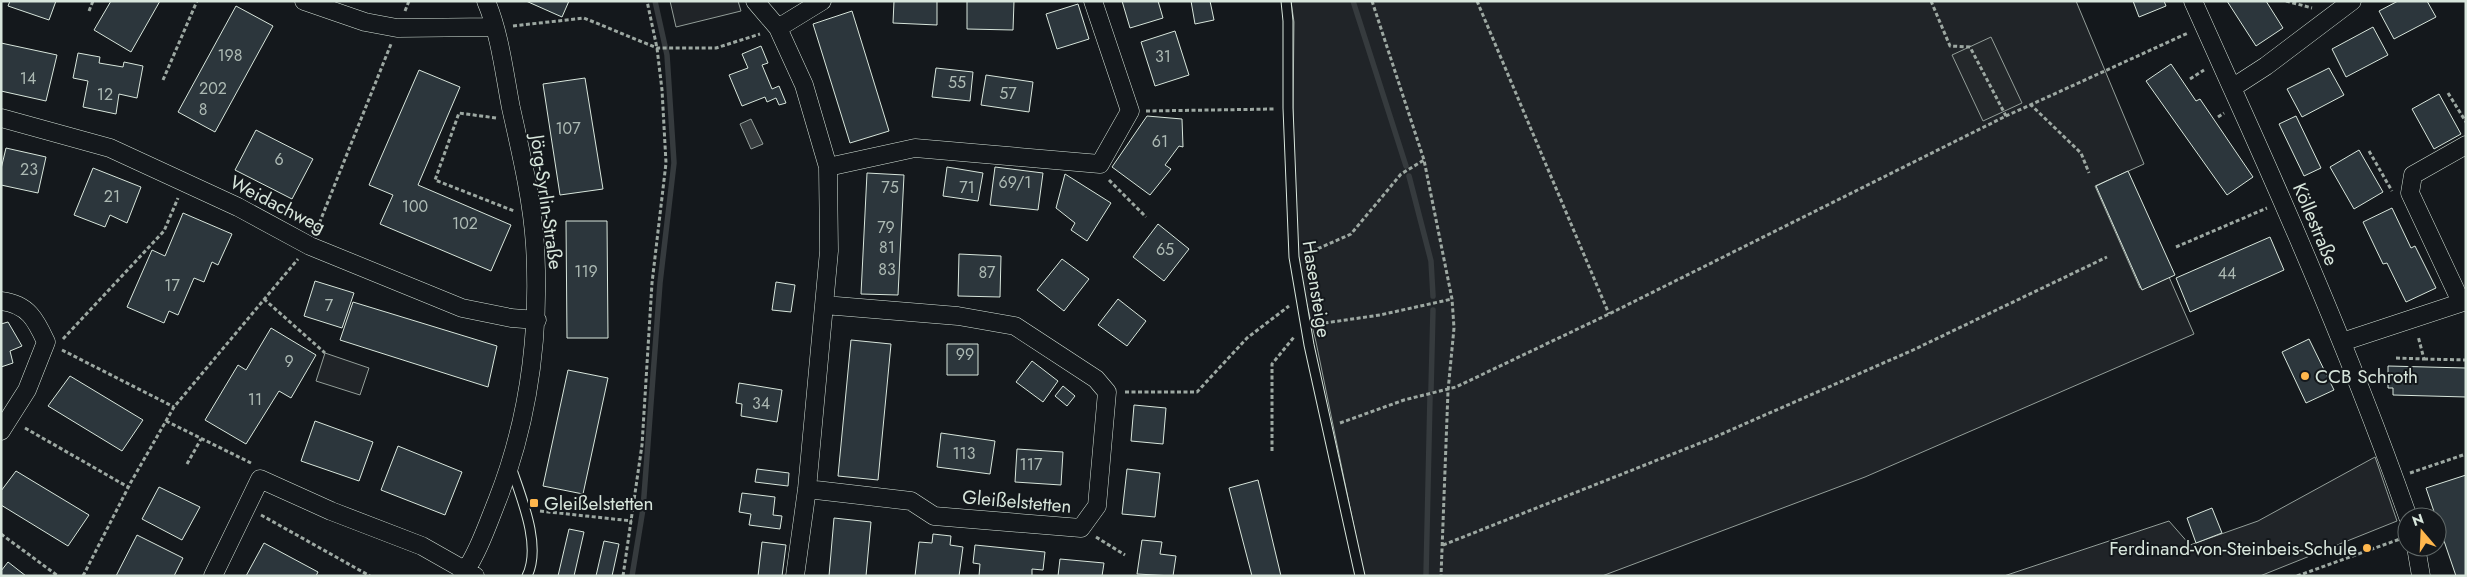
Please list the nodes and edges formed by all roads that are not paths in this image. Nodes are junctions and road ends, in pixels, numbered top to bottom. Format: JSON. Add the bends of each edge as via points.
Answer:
{"nodes":[{"id":1,"x":304,"y":1,"type":"edge"},
{"id":2,"x":755,"y":1,"type":"edge"},
{"id":3,"x":822,"y":1,"type":"edge"},
{"id":4,"x":1093,"y":1,"type":"edge"},
{"id":5,"x":1286,"y":1,"type":"edge"},
{"id":6,"x":2193,"y":1,"type":"edge"},
{"id":7,"x":2352,"y":1,"type":"edge"},
{"id":8,"x":491,"y":10,"type":"edge"},
{"id":9,"x":778,"y":28,"type":"junction"},
{"id":10,"x":2232,"y":88,"type":"junction"},
{"id":11,"x":1,"y":118,"type":"edge"},
{"id":12,"x":2466,"y":145,"type":"edge"},
{"id":13,"x":828,"y":167,"type":"junction"},
{"id":14,"x":2463,"y":301,"type":"edge"},
{"id":15,"x":1,"y":302,"type":"edge"},
{"id":16,"x":824,"y":305,"type":"junction"},
{"id":17,"x":537,"y":320,"type":"junction"},
{"id":18,"x":2342,"y":342,"type":"junction"},
{"id":19,"x":5,"y":425,"type":"edge"},
{"id":20,"x":511,"y":466,"type":"junction"},
{"id":21,"x":807,"y":489,"type":"junction"},
{"id":22,"x":2405,"y":507,"type":"edge"},
{"id":23,"x":2418,"y":557,"type":"edge"},
{"id":24,"x":468,"y":574,"type":"edge"},
{"id":25,"x":213,"y":576,"type":"edge"},
{"id":26,"x":527,"y":576,"type":"edge"},
{"id":27,"x":795,"y":576,"type":"edge"},
{"id":28,"x":1360,"y":576,"type":"edge"},
{"id":29,"x":2421,"y":576,"type":"edge"}],
"edges":[{"from":1,"to":8,"type":"street","via":[[365,22],[398,28]]},
{"from":2,"to":9,"type":"street"},
{"from":3,"to":9,"type":"street"},
{"from":4,"to":13,"type":"street","via":[[1130,112],[1100,164],[915,148]]},
{"from":5,"to":28,"type":"lane","name":"Hasensteige","via":[[1294,257]]},
{"from":6,"to":10,"type":"street","name":"Köllestraße"},
{"from":7,"to":10,"type":"street"},
{"from":8,"to":17,"type":"street","name":"Jörg-Syrlin-Straße","via":[[527,184],[535,244]]},
{"from":9,"to":13,"type":"street","via":[[804,85]]},
{"from":10,"to":18,"type":"street","name":"Köllestraße"},
{"from":11,"to":17,"type":"street","name":"Weidachweg","via":[[110,148],[238,207],[310,246],[462,308]]},
{"from":12,"to":14,"type":"street","via":[[2413,175],[2410,193]]},
{"from":13,"to":16,"type":"street","via":[[829,251]]},
{"from":14,"to":18,"type":"street"},
{"from":15,"to":19,"type":"street","via":[[10,302],[35,317],[51,344]]},
{"from":16,"to":21,"type":"street"},
{"from":16,"to":21,"type":"street","name":"Gleißelstetten","via":[[958,316],[1015,326],[1096,379],[1107,392],[1097,506],[1081,528],[934,516],[912,501]]},
{"from":17,"to":20,"type":"street","name":"Jörg-Syrlin-Straße","via":[[529,383]]},
{"from":18,"to":22,"type":"street","name":"Köllestraße"},
{"from":20,"to":24,"type":"street","name":"Jörg-Syrlin-Straße"},
{"from":20,"to":26,"type":"lane","via":[[526,510],[532,561]]},
{"from":21,"to":27,"type":"street"},
{"from":23,"to":29,"type":"street"},
{"from":24,"to":25,"type":"street","name":"Jörg-Syrlin-Straße","via":[[422,546],[260,479]]}]}
